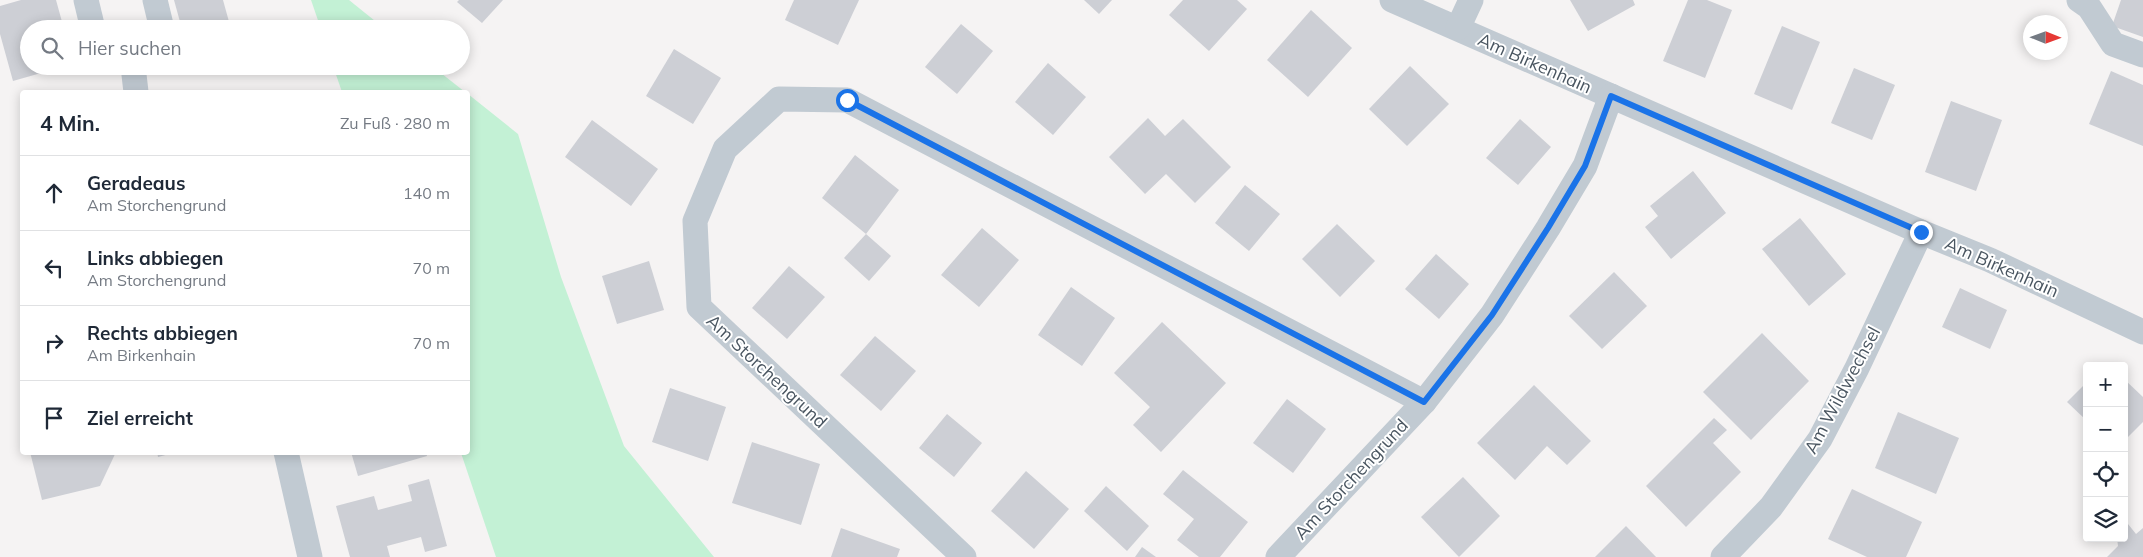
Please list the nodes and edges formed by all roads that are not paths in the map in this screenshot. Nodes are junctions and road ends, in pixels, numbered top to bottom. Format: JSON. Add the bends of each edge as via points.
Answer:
{"nodes":[{"id":1,"x":86,"y":0,"type":"edge"},
{"id":2,"x":155,"y":0,"type":"edge"},
{"id":3,"x":1392,"y":0,"type":"edge"},
{"id":4,"x":1471,"y":0,"type":"edge"},
{"id":5,"x":2088,"y":2,"type":"edge"},
{"id":6,"x":91,"y":20,"type":"edge"},
{"id":7,"x":160,"y":20,"type":"edge"},
{"id":8,"x":1458,"y":28,"type":"junction"},
{"id":9,"x":2143,"y":56,"type":"edge"},
{"id":10,"x":135,"y":75,"type":"edge"},
{"id":11,"x":136,"y":90,"type":"edge"},
{"id":12,"x":1611,"y":96,"type":"junction"},
{"id":13,"x":1921,"y":232,"type":"junction"},
{"id":14,"x":2143,"y":332,"type":"edge"},
{"id":15,"x":1424,"y":402,"type":"junction"},
{"id":16,"x":287,"y":455,"type":"edge"},
{"id":17,"x":310,"y":557,"type":"edge"},
{"id":18,"x":964,"y":557,"type":"edge"},
{"id":19,"x":1278,"y":557,"type":"edge"},
{"id":20,"x":1723,"y":557,"type":"edge"}],
"edges":[{"from":1,"to":6,"type":"street"},
{"from":2,"to":7,"type":"street"},
{"from":3,"to":8,"type":"street","name":"Am Birkenhain"},
{"from":4,"to":8,"type":"street"},
{"from":5,"to":9,"type":"street","via":[[2113,44]]},
{"from":8,"to":12,"type":"street","name":"Am Birkenhain"},
{"from":10,"to":11,"type":"street"},
{"from":12,"to":13,"type":"street","name":"Am Birkenhain"},
{"from":12,"to":15,"type":"street","name":"Am Storchengrund","via":[[1585,166],[1548,228],[1492,315]]},
{"from":13,"to":14,"type":"street","name":"Am Birkenhain","via":[[1990,260]]},
{"from":13,"to":20,"type":"street","name":"Am Wildwechsel","via":[[1820,439],[1771,507]]},
{"from":15,"to":18,"type":"street","name":"Am Storchengrund","via":[[847,100],[779,99],[725,149],[695,221],[699,307]]},
{"from":15,"to":19,"type":"street","name":"Am Storchengrund"},
{"from":16,"to":17,"type":"street"}]}
